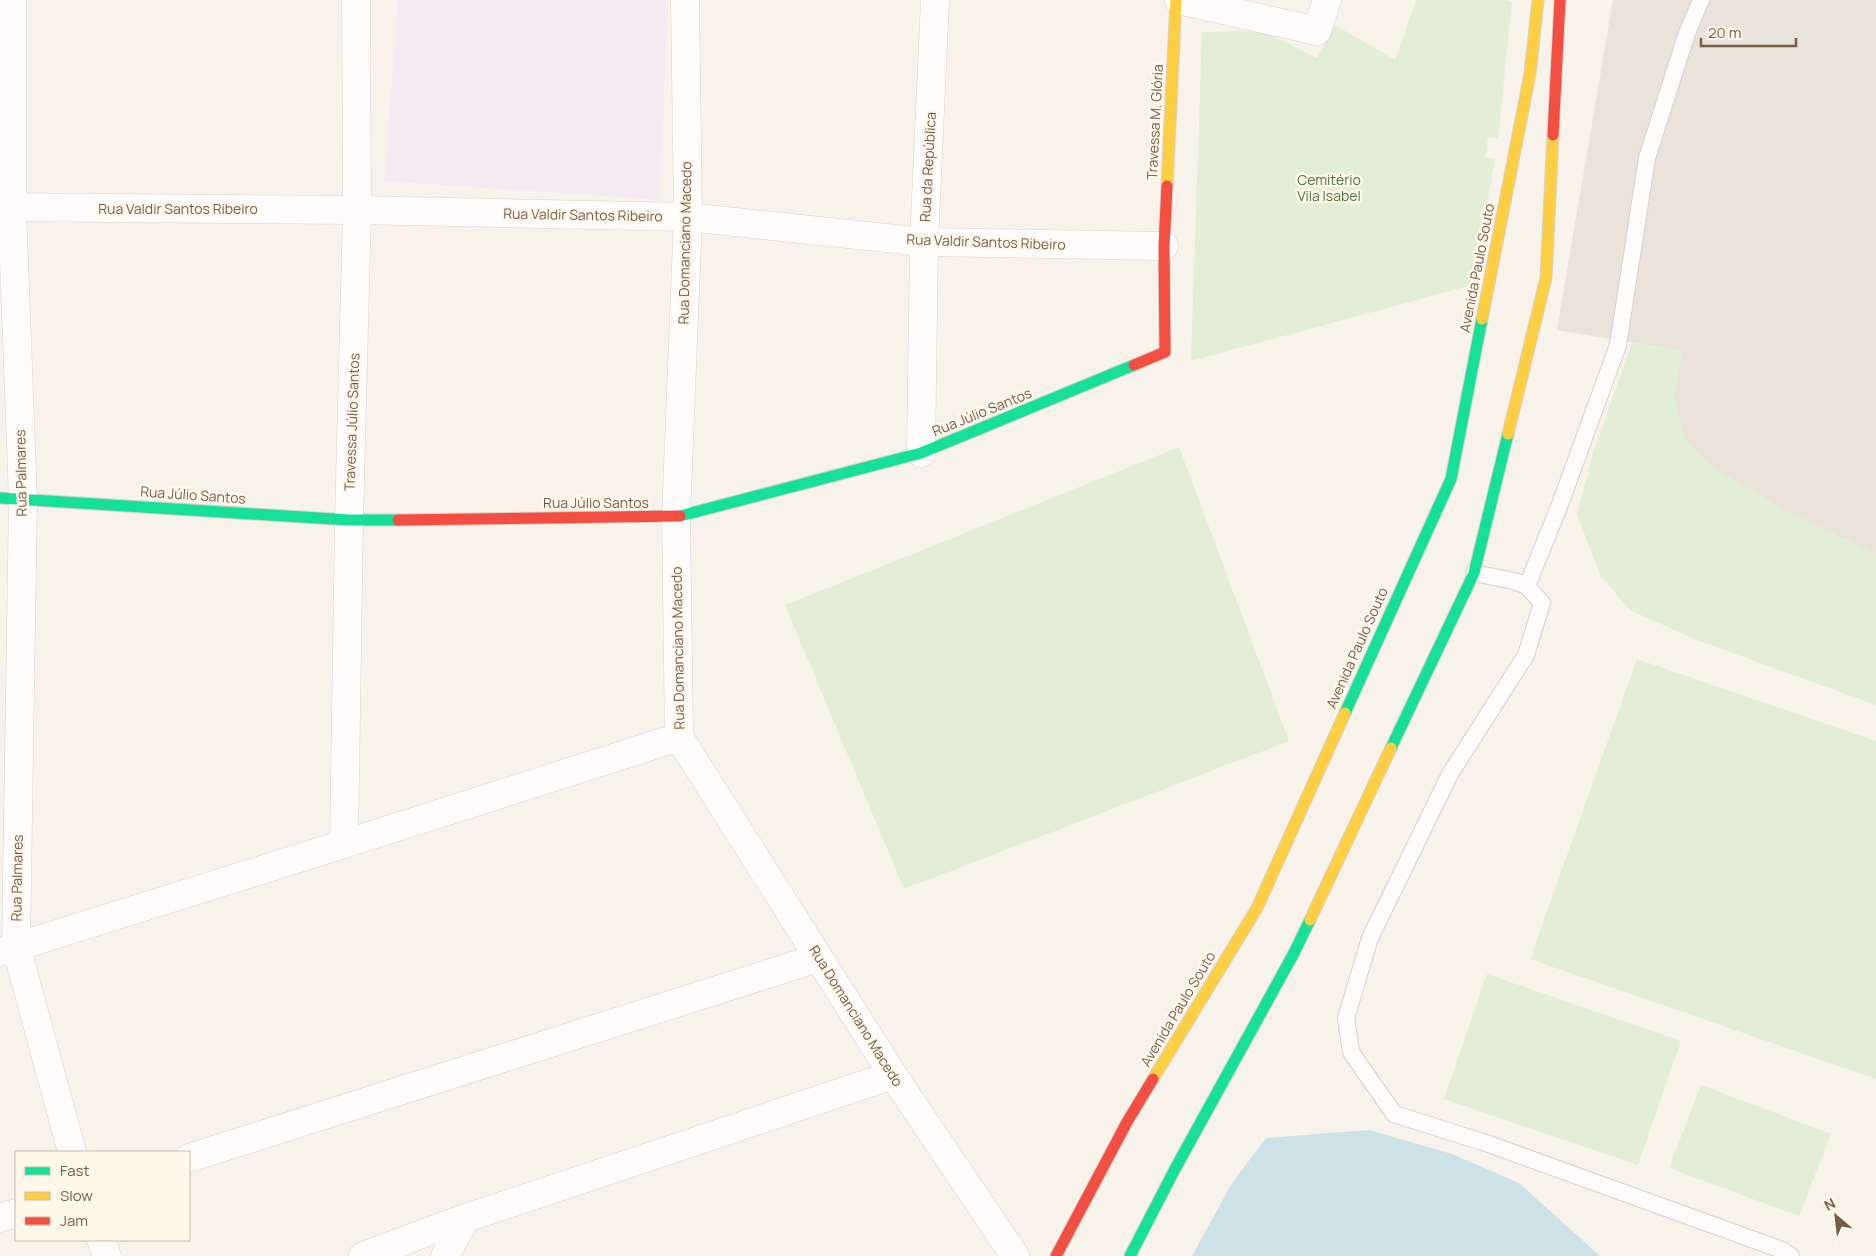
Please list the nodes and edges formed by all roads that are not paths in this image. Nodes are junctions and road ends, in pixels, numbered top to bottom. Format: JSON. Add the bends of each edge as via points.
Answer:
{"nodes":[{"id":1,"x":12,"y":0,"type":"edge"},
{"id":2,"x":356,"y":0,"type":"edge"},
{"id":3,"x":685,"y":0,"type":"edge"},
{"id":4,"x":935,"y":0,"type":"edge"},
{"id":5,"x":1178,"y":0,"type":"edge"},
{"id":6,"x":1326,"y":0,"type":"edge"},
{"id":7,"x":1538,"y":0,"type":"edge"},
{"id":8,"x":1560,"y":0,"type":"edge"},
{"id":9,"x":1701,"y":0,"type":"edge"},
{"id":10,"x":6,"y":207,"type":"edge"},
{"id":11,"x":357,"y":210,"type":"junction"},
{"id":12,"x":688,"y":216,"type":"junction"},
{"id":13,"x":924,"y":242,"type":"junction"},
{"id":14,"x":1164,"y":246,"type":"junction"},
{"id":15,"x":1165,"y":352,"type":"joint"},
{"id":16,"x":921,"y":453,"type":"junction"},
{"id":17,"x":11,"y":498,"type":"edge"},
{"id":18,"x":676,"y":517,"type":"junction"},
{"id":19,"x":349,"y":520,"type":"junction"},
{"id":20,"x":1474,"y":573,"type":"junction"},
{"id":21,"x":1528,"y":586,"type":"junction"},
{"id":22,"x":679,"y":737,"type":"junction"},
{"id":23,"x":344,"y":844,"type":"junction"},
{"id":24,"x":8,"y":949,"type":"edge"},
{"id":25,"x":818,"y":958,"type":"junction"},
{"id":26,"x":893,"y":1075,"type":"junction"},
{"id":27,"x":72,"y":1151,"type":"edge"},
{"id":28,"x":190,"y":1158,"type":"edge"},
{"id":29,"x":15,"y":1213,"type":"edge"},
{"id":30,"x":0,"y":1218,"type":"edge"},
{"id":31,"x":465,"y":1219,"type":"junction"},
{"id":32,"x":101,"y":1241,"type":"edge"},
{"id":33,"x":107,"y":1256,"type":"edge"},
{"id":34,"x":363,"y":1256,"type":"edge"},
{"id":35,"x":445,"y":1256,"type":"edge"},
{"id":36,"x":1015,"y":1256,"type":"edge"},
{"id":37,"x":1056,"y":1256,"type":"edge"},
{"id":38,"x":1130,"y":1256,"type":"edge"},
{"id":39,"x":1791,"y":1256,"type":"edge"}],
"edges":[{"from":1,"to":10,"type":"street","name":"Rua Palmares"},
{"from":2,"to":11,"type":"street","name":"Travessa Júlio Santos"},
{"from":3,"to":12,"type":"street","name":"Rua Domanciano Macedo"},
{"from":4,"to":13,"type":"street","name":"Rua da República"},
{"from":5,"to":6,"type":"street","via":[[1317,31]]},
{"from":5,"to":14,"type":"street","name":"Travessa M. Glória"},
{"from":7,"to":37,"type":"street","name":"Avenida Paulo Souto","via":[[1530,74],[1450,479],[1257,908],[1126,1122]]},
{"from":8,"to":20,"type":"street","via":[[1546,278]]},
{"from":9,"to":21,"type":"lane","via":[[1687,33],[1647,158],[1618,345]]},
{"from":10,"to":11,"type":"street","name":"Rua Valdir Santos Ribeiro"},
{"from":10,"to":17,"type":"street","name":"Rua Palmares"},
{"from":11,"to":12,"type":"street","name":"Rua Valdir Santos Ribeiro"},
{"from":11,"to":19,"type":"street","name":"Travessa Júlio Santos"},
{"from":12,"to":13,"type":"street","name":"Rua Valdir Santos Ribeiro"},
{"from":12,"to":18,"type":"street","name":"Rua Domanciano Macedo"},
{"from":13,"to":14,"type":"street","name":"Rua Valdir Santos Ribeiro"},
{"from":13,"to":16,"type":"street","name":"Rua da República"},
{"from":14,"to":15,"type":"street","name":"Travessa M. Glória"},
{"from":15,"to":16,"type":"street","name":"Rua Júlio Santos"},
{"from":16,"to":18,"type":"street","name":"Rua Júlio Santos"},
{"from":17,"to":19,"type":"street","name":"Rua Júlio Santos"},
{"from":17,"to":24,"type":"street","name":"Rua Palmares"},
{"from":18,"to":19,"type":"street","name":"Rua Júlio Santos"},
{"from":18,"to":22,"type":"street","name":"Rua Domanciano Macedo"},
{"from":19,"to":23,"type":"street","name":"Travessa Júlio Santos"},
{"from":20,"to":21,"type":"lane"},
{"from":20,"to":38,"type":"street","via":[[1294,953]]},
{"from":21,"to":39,"type":"lane","via":[[1542,603],[1526,655],[1450,774],[1370,938],[1346,1018],[1351,1052],[1394,1114],[1507,1151],[1782,1250]]},
{"from":22,"to":23,"type":"street"},
{"from":22,"to":25,"type":"street","name":"Rua Domanciano Macedo"},
{"from":23,"to":24,"type":"street"},
{"from":24,"to":27,"type":"street","name":"Rua Palmares"},
{"from":25,"to":26,"type":"street","name":"Rua Domanciano Macedo"},
{"from":25,"to":28,"type":"street"},
{"from":26,"to":31,"type":"street"},
{"from":26,"to":36,"type":"street","name":"Rua Domanciano Macedo"},
{"from":29,"to":30,"type":"street"},
{"from":31,"to":34,"type":"street"},
{"from":31,"to":35,"type":"street"},
{"from":32,"to":33,"type":"street"}]}
